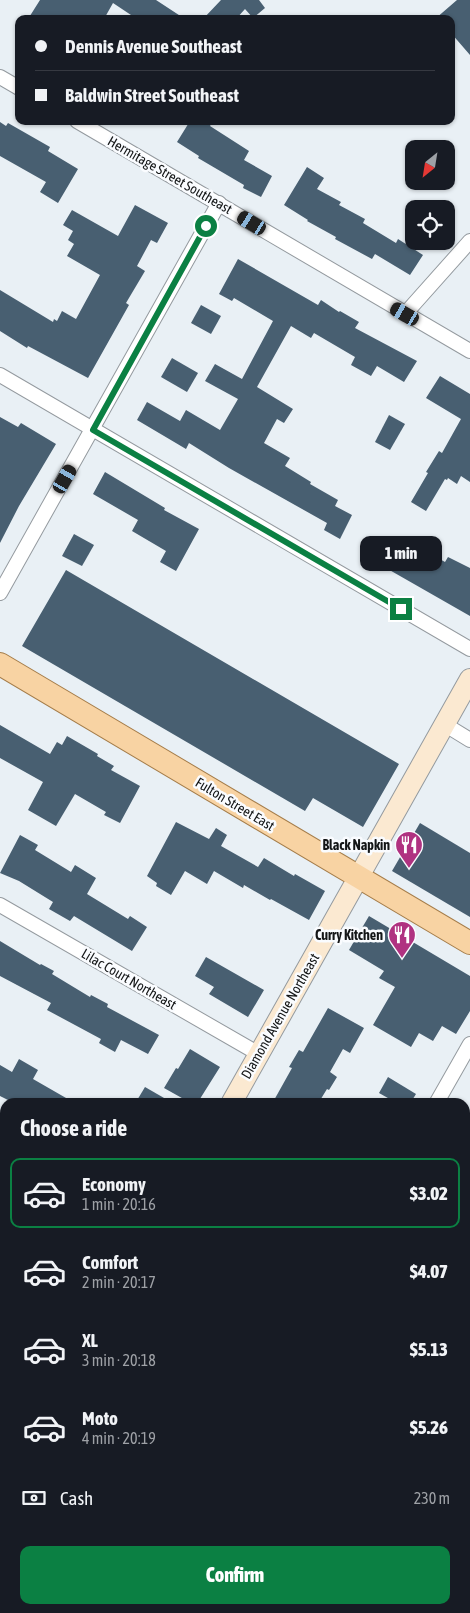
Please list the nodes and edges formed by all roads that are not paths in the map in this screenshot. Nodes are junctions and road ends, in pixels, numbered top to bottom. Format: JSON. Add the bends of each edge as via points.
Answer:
{"nodes":[{"id":1,"x":0,"y":77,"type":"edge"},
{"id":2,"x":15,"y":86,"type":"edge"},
{"id":3,"x":84,"y":125,"type":"edge"},
{"id":4,"x":219,"y":203,"type":"junction"},
{"id":5,"x":470,"y":241,"type":"edge"},
{"id":6,"x":405,"y":314,"type":"junction"},
{"id":7,"x":470,"y":351,"type":"edge"},
{"id":8,"x":0,"y":375,"type":"edge"},
{"id":9,"x":93,"y":430,"type":"junction"},
{"id":10,"x":0,"y":593,"type":"edge"},
{"id":11,"x":470,"y":649,"type":"edge"},
{"id":12,"x":0,"y":664,"type":"edge"},
{"id":13,"x":470,"y":679,"type":"edge"},
{"id":14,"x":444,"y":724,"type":"junction"},
{"id":15,"x":470,"y":740,"type":"edge"},
{"id":16,"x":359,"y":878,"type":"junction"},
{"id":17,"x":0,"y":905,"type":"edge"},
{"id":18,"x":470,"y":944,"type":"edge"},
{"id":19,"x":470,"y":1044,"type":"edge"},
{"id":20,"x":259,"y":1054,"type":"junction"},
{"id":21,"x":234,"y":1098,"type":"edge"},
{"id":22,"x":439,"y":1098,"type":"edge"}],
"edges":[{"from":1,"to":2,"type":"street"},
{"from":3,"to":4,"type":"street","name":"Hermitage Street Southeast"},
{"from":4,"to":6,"type":"street","name":"Hermitage Street Southeast"},
{"from":4,"to":9,"type":"street"},
{"from":5,"to":6,"type":"street"},
{"from":6,"to":7,"type":"street","name":"Hermitage Street Southeast"},
{"from":8,"to":9,"type":"street"},
{"from":9,"to":10,"type":"street"},
{"from":9,"to":11,"type":"street"},
{"from":12,"to":16,"type":"main road","name":"Fulton Street East"},
{"from":13,"to":14,"type":"street","name":"Diamond Avenue Northeast"},
{"from":14,"to":15,"type":"street"},
{"from":14,"to":16,"type":"street","name":"Diamond Avenue Northeast"},
{"from":16,"to":18,"type":"main road","name":"Fulton Street East"},
{"from":16,"to":20,"type":"street","name":"Diamond Avenue Northeast"},
{"from":17,"to":20,"type":"street","name":"Lilac Court Northeast"},
{"from":19,"to":22,"type":"street"},
{"from":20,"to":21,"type":"street","name":"Diamond Avenue Northeast"}]}
